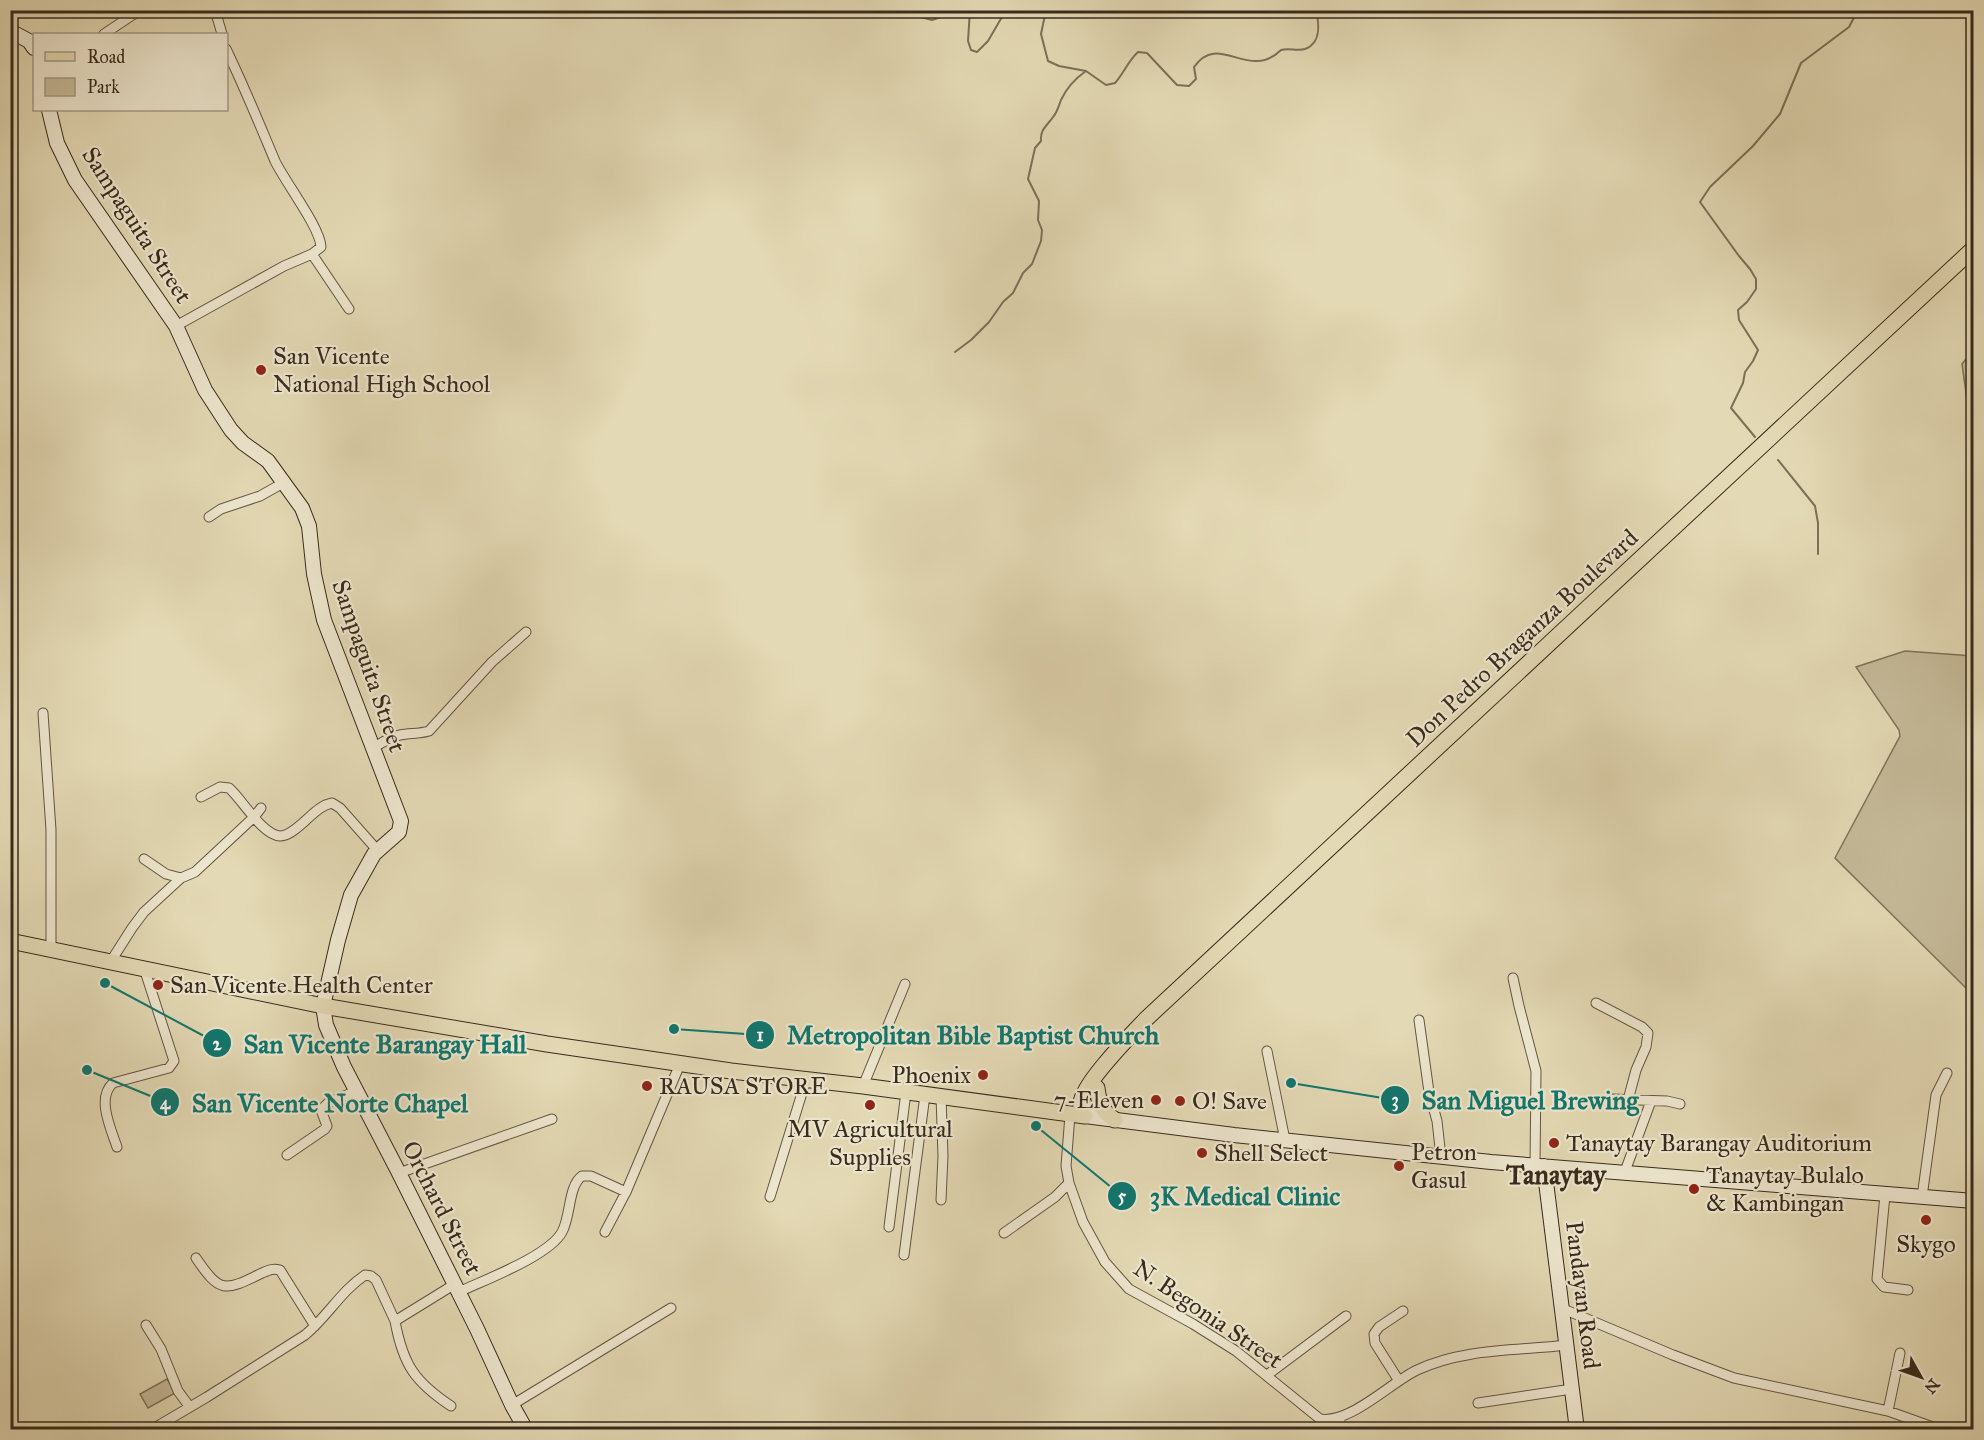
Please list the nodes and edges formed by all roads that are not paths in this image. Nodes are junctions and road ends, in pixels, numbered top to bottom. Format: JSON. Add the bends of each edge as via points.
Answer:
{"nodes":[{"id":1,"x":140,"y":10,"type":"edge"},
{"id":2,"x":215,"y":10,"type":"edge"},
{"id":3,"x":10,"y":31,"type":"edge"},
{"id":4,"x":106,"y":33,"type":"edge"},
{"id":5,"x":222,"y":33,"type":"edge"},
{"id":6,"x":33,"y":47,"type":"edge"},
{"id":7,"x":228,"y":54,"type":"edge"},
{"id":8,"x":49,"y":111,"type":"edge"},
{"id":9,"x":1974,"y":248,"type":"edge"},
{"id":10,"x":312,"y":254,"type":"junction"},
{"id":11,"x":349,"y":309,"type":"dead end"},
{"id":12,"x":177,"y":326,"type":"junction"},
{"id":13,"x":285,"y":482,"type":"junction"},
{"id":14,"x":208,"y":517,"type":"dead end"},
{"id":15,"x":526,"y":632,"type":"dead end"},
{"id":16,"x":43,"y":713,"type":"dead end"},
{"id":17,"x":373,"y":748,"type":"junction"},
{"id":18,"x":201,"y":797,"type":"dead end"},
{"id":19,"x":261,"y":808,"type":"dead end"},
{"id":20,"x":254,"y":817,"type":"junction"},
{"id":21,"x":378,"y":851,"type":"junction"},
{"id":22,"x":144,"y":859,"type":"dead end"},
{"id":23,"x":181,"y":878,"type":"junction"},
{"id":24,"x":10,"y":941,"type":"edge"},
{"id":25,"x":51,"y":949,"type":"junction"},
{"id":26,"x":111,"y":961,"type":"junction"},
{"id":27,"x":144,"y":968,"type":"junction"},
{"id":28,"x":1513,"y":978,"type":"dead end"},
{"id":29,"x":905,"y":984,"type":"dead end"},
{"id":30,"x":1596,"y":1003,"type":"dead end"},
{"id":31,"x":323,"y":1006,"type":"junction"},
{"id":32,"x":1419,"y":1020,"type":"dead end"},
{"id":33,"x":1267,"y":1051,"type":"dead end"},
{"id":34,"x":680,"y":1064,"type":"junction"},
{"id":35,"x":1947,"y":1073,"type":"dead end"},
{"id":36,"x":806,"y":1080,"type":"junction"},
{"id":37,"x":1095,"y":1083,"type":"junction"},
{"id":38,"x":863,"y":1086,"type":"junction"},
{"id":39,"x":356,"y":1091,"type":"junction"},
{"id":40,"x":906,"y":1092,"type":"junction"},
{"id":41,"x":925,"y":1095,"type":"junction"},
{"id":42,"x":941,"y":1096,"type":"junction"},
{"id":43,"x":1612,"y":1099,"type":"dead end"},
{"id":44,"x":1628,"y":1100,"type":"junction"},
{"id":45,"x":1651,"y":1101,"type":"junction"},
{"id":46,"x":1680,"y":1104,"type":"dead end"},
{"id":47,"x":1071,"y":1115,"type":"junction"},
{"id":48,"x":552,"y":1119,"type":"dead end"},
{"id":49,"x":1115,"y":1120,"type":"junction"},
{"id":50,"x":1285,"y":1140,"type":"junction"},
{"id":51,"x":117,"y":1148,"type":"dead end"},
{"id":52,"x":287,"y":1155,"type":"dead end"},
{"id":53,"x":1441,"y":1157,"type":"junction"},
{"id":54,"x":1539,"y":1166,"type":"junction"},
{"id":55,"x":399,"y":1173,"type":"junction"},
{"id":56,"x":1624,"y":1174,"type":"junction"},
{"id":57,"x":1069,"y":1183,"type":"junction"},
{"id":58,"x":626,"y":1192,"type":"junction"},
{"id":59,"x":1885,"y":1195,"type":"junction"},
{"id":60,"x":770,"y":1197,"type":"dead end"},
{"id":61,"x":1922,"y":1197,"type":"junction"},
{"id":62,"x":941,"y":1200,"type":"dead end"},
{"id":63,"x":1974,"y":1202,"type":"edge"},
{"id":64,"x":889,"y":1227,"type":"dead end"},
{"id":65,"x":605,"y":1232,"type":"dead end"},
{"id":66,"x":1004,"y":1233,"type":"dead end"},
{"id":67,"x":904,"y":1255,"type":"dead end"},
{"id":68,"x":196,"y":1258,"type":"dead end"},
{"id":69,"x":457,"y":1288,"type":"junction"},
{"id":70,"x":1908,"y":1290,"type":"dead end"},
{"id":71,"x":671,"y":1308,"type":"dead end"},
{"id":72,"x":1561,"y":1308,"type":"junction"},
{"id":73,"x":1402,"y":1311,"type":"dead end"},
{"id":74,"x":1346,"y":1316,"type":"dead end"},
{"id":75,"x":395,"y":1321,"type":"junction"},
{"id":76,"x":147,"y":1325,"type":"dead end"},
{"id":77,"x":315,"y":1326,"type":"junction"},
{"id":78,"x":1567,"y":1345,"type":"junction"},
{"id":79,"x":1900,"y":1353,"type":"dead end"},
{"id":80,"x":1267,"y":1375,"type":"junction"},
{"id":81,"x":1398,"y":1381,"type":"junction"},
{"id":82,"x":1572,"y":1389,"type":"junction"},
{"id":83,"x":1478,"y":1403,"type":"dead end"},
{"id":84,"x":512,"y":1405,"type":"junction"},
{"id":85,"x":189,"y":1406,"type":"junction"},
{"id":86,"x":451,"y":1406,"type":"dead end"},
{"id":87,"x":1888,"y":1411,"type":"junction"},
{"id":88,"x":1341,"y":1417,"type":"junction"},
{"id":89,"x":151,"y":1430,"type":"edge"},
{"id":90,"x":526,"y":1430,"type":"edge"},
{"id":91,"x":1336,"y":1430,"type":"edge"},
{"id":92,"x":1577,"y":1430,"type":"edge"},
{"id":93,"x":1941,"y":1430,"type":"edge"}],
"edges":[{"from":1,"to":4,"type":"street"},
{"from":2,"to":5,"type":"street"},
{"from":3,"to":6,"type":"street"},
{"from":7,"to":10,"type":"street","via":[[276,162],[320,239],[320,250]]},
{"from":8,"to":12,"type":"street","name":"Sampaguita Street","via":[[57,143],[75,180]]},
{"from":9,"to":37,"type":"main road","name":"Don Pedro Braganza Boulevard","via":[[1154,1012],[1122,1044]]},
{"from":10,"to":11,"type":"street"},
{"from":10,"to":12,"type":"street"},
{"from":12,"to":13,"type":"street","name":"Sampaguita Street","via":[[197,375],[231,429],[268,461]]},
{"from":13,"to":14,"type":"street"},
{"from":13,"to":17,"type":"street","name":"Sampaguita Street","via":[[309,526],[320,605]]},
{"from":15,"to":17,"type":"street","via":[[492,662],[429,731],[391,738]]},
{"from":16,"to":25,"type":"street","via":[[51,830]]},
{"from":17,"to":21,"type":"street","name":"Sampaguita Street","via":[[402,821],[399,832]]},
{"from":18,"to":20,"type":"street","via":[[220,787],[229,788]]},
{"from":19,"to":20,"type":"street"},
{"from":20,"to":21,"type":"street","via":[[268,831],[282,836],[326,804],[332,804]]},
{"from":20,"to":23,"type":"street","via":[[195,872]]},
{"from":21,"to":31,"type":"street","name":"Sampaguita Street","via":[[351,895]]},
{"from":22,"to":23,"type":"street","via":[[165,874]]},
{"from":23,"to":26,"type":"street","via":[[144,912]]},
{"from":24,"to":25,"type":"main road"},
{"from":25,"to":26,"type":"main road"},
{"from":26,"to":27,"type":"main road"},
{"from":27,"to":31,"type":"main road"},
{"from":27,"to":51,"type":"street","via":[[174,1061],[169,1068],[113,1083],[107,1090],[108,1117]]},
{"from":28,"to":54,"type":"street","via":[[1538,1081]]},
{"from":29,"to":38,"type":"street"},
{"from":30,"to":44,"type":"street","via":[[1648,1033]]},
{"from":31,"to":34,"type":"main road"},
{"from":31,"to":39,"type":"street","name":"Orchard Street","via":[[337,1052]]},
{"from":32,"to":53,"type":"street"},
{"from":33,"to":50,"type":"street"},
{"from":34,"to":36,"type":"main road"},
{"from":34,"to":58,"type":"street"},
{"from":35,"to":61,"type":"street","via":[[1936,1095]]},
{"from":36,"to":38,"type":"main road"},
{"from":36,"to":60,"type":"street"},
{"from":37,"to":47,"type":"main road","name":"Don Pedro Braganza Boulevard"},
{"from":37,"to":47,"type":"main road","via":[[1081,1094]]},
{"from":37,"to":49,"type":"main road","via":[[1104,1112]]},
{"from":38,"to":40,"type":"main road"},
{"from":39,"to":52,"type":"street","via":[[324,1105],[321,1110],[325,1129]]},
{"from":39,"to":55,"type":"street","name":"Orchard Street"},
{"from":40,"to":41,"type":"main road"},
{"from":40,"to":64,"type":"street"},
{"from":41,"to":42,"type":"main road"},
{"from":41,"to":67,"type":"street"},
{"from":42,"to":47,"type":"main road"},
{"from":42,"to":62,"type":"street"},
{"from":43,"to":44,"type":"street"},
{"from":44,"to":45,"type":"street"},
{"from":45,"to":46,"type":"street"},
{"from":45,"to":56,"type":"street"},
{"from":47,"to":49,"type":"street"},
{"from":47,"to":57,"type":"street","name":"N. Begonia Street","via":[[1066,1166]]},
{"from":48,"to":55,"type":"street"},
{"from":49,"to":50,"type":"street"},
{"from":50,"to":53,"type":"street"},
{"from":53,"to":54,"type":"street"},
{"from":54,"to":56,"type":"street"},
{"from":54,"to":72,"type":"street","name":"Pandayan Road"},
{"from":55,"to":69,"type":"street","name":"Orchard Street"},
{"from":56,"to":59,"type":"street"},
{"from":57,"to":66,"type":"street"},
{"from":57,"to":80,"type":"street","name":"N. Begonia Street","via":[[1093,1243],[1129,1289],[1223,1342]]},
{"from":58,"to":65,"type":"street"},
{"from":58,"to":69,"type":"street","via":[[591,1176],[582,1176],[558,1239],[525,1261]]},
{"from":59,"to":61,"type":"street"},
{"from":59,"to":70,"type":"street","via":[[1877,1279],[1884,1287]]},
{"from":61,"to":63,"type":"street"},
{"from":68,"to":77,"type":"street","via":[[210,1278],[222,1286],[235,1285],[273,1268],[280,1270]]},
{"from":69,"to":75,"type":"street"},
{"from":69,"to":84,"type":"street","name":"Orchard Street"},
{"from":71,"to":84,"type":"street"},
{"from":72,"to":78,"type":"street","name":"Pandayan Road"},
{"from":72,"to":87,"type":"street","via":[[1734,1378]]},
{"from":73,"to":81,"type":"street","via":[[1374,1334],[1375,1343]]},
{"from":74,"to":80,"type":"street"},
{"from":75,"to":77,"type":"street","via":[[376,1280],[365,1275]]},
{"from":75,"to":86,"type":"street","via":[[414,1376]]},
{"from":76,"to":85,"type":"street","via":[[177,1390]]},
{"from":77,"to":85,"type":"street"},
{"from":78,"to":81,"type":"street","via":[[1462,1356],[1437,1362]]},
{"from":78,"to":82,"type":"street","name":"Pandayan Road"},
{"from":79,"to":87,"type":"street"},
{"from":80,"to":88,"type":"street","name":"N. Begonia Street","via":[[1315,1416],[1325,1420]]},
{"from":81,"to":88,"type":"street"},
{"from":82,"to":83,"type":"street"},
{"from":82,"to":92,"type":"street","name":"Pandayan Road"},
{"from":84,"to":90,"type":"street","name":"Orchard Street"},
{"from":85,"to":89,"type":"street"},
{"from":87,"to":93,"type":"street"},
{"from":88,"to":91,"type":"street"}]}
